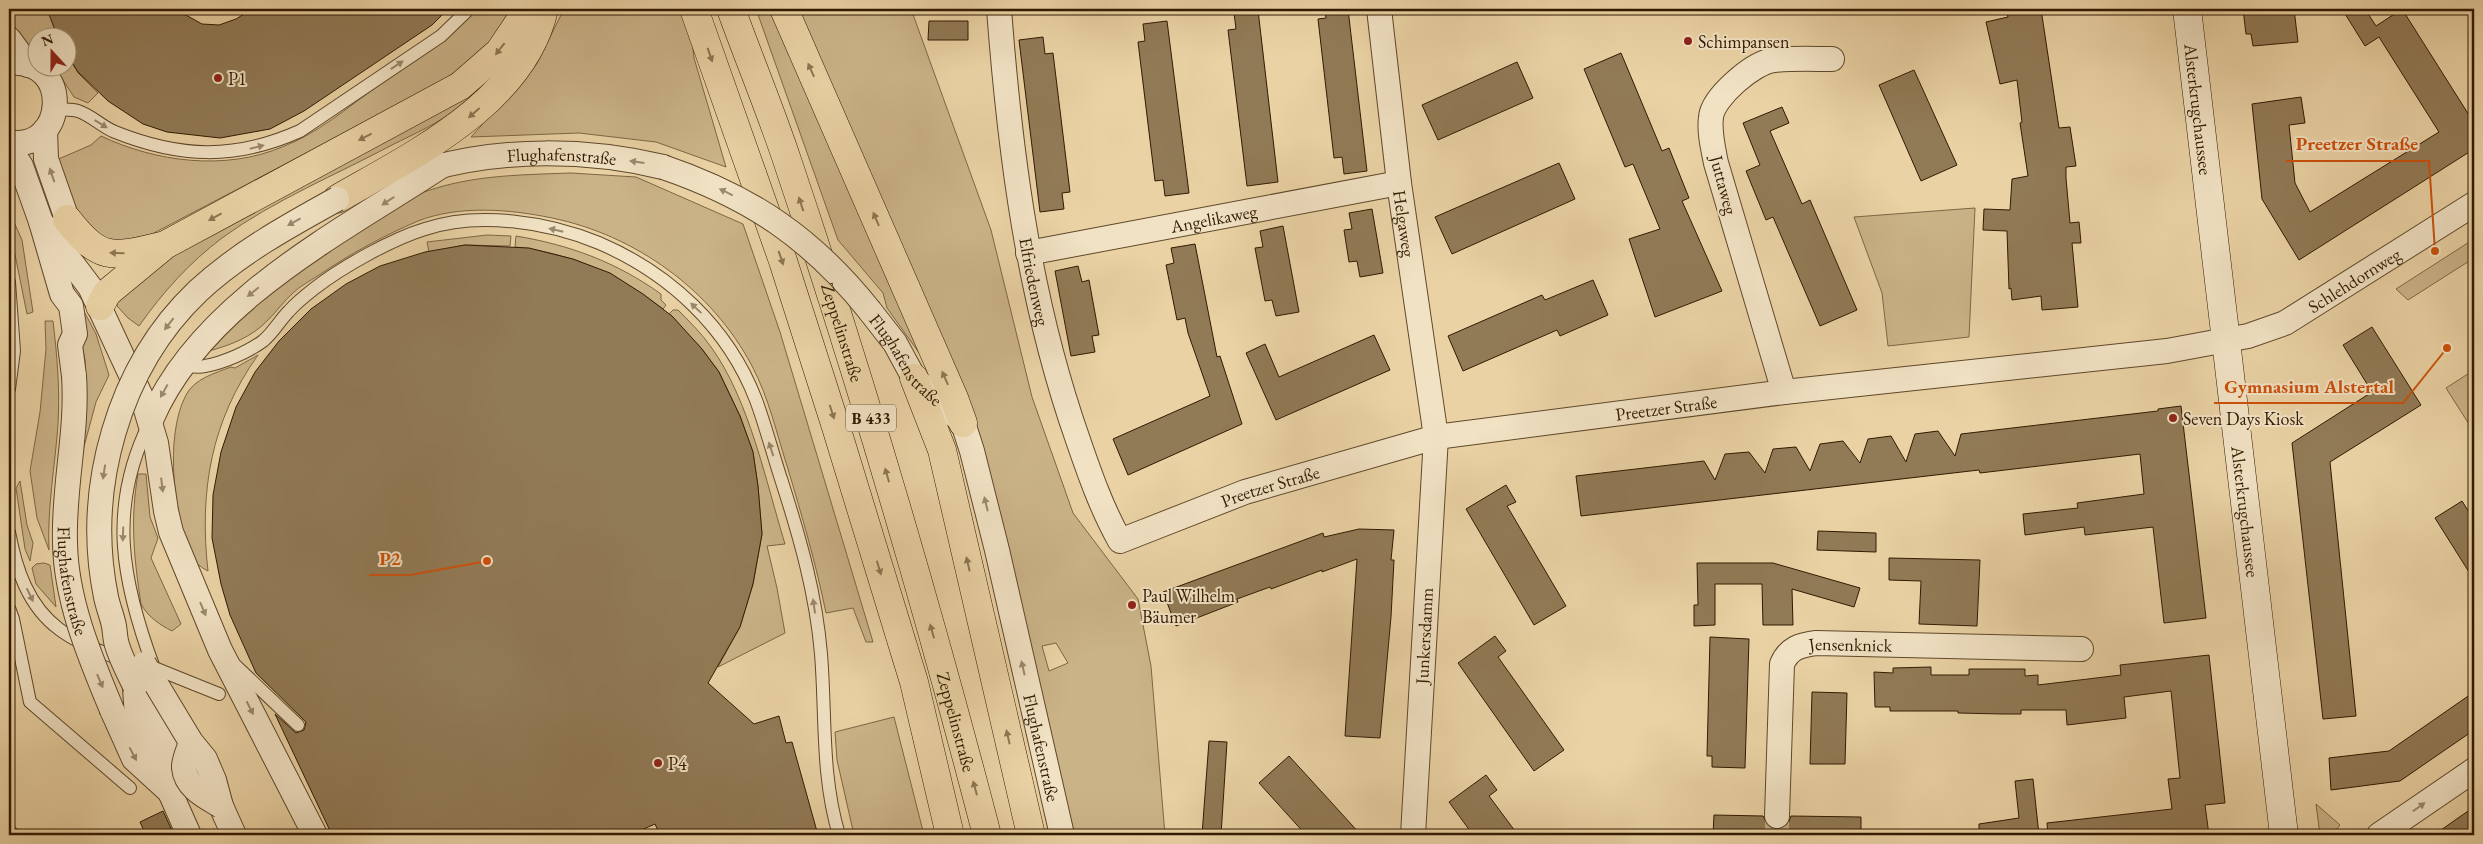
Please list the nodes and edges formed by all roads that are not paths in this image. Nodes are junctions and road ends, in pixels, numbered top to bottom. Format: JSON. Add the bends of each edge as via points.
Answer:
{"nodes":[{"id":1,"x":469,"y":9,"type":"edge"},
{"id":2,"x":528,"y":9,"type":"edge"},
{"id":3,"x":544,"y":9,"type":"edge"},
{"id":4,"x":694,"y":9,"type":"edge"},
{"id":5,"x":731,"y":9,"type":"edge"},
{"id":6,"x":784,"y":9,"type":"edge"},
{"id":7,"x":999,"y":9,"type":"edge"},
{"id":8,"x":1004,"y":9,"type":"edge"},
{"id":9,"x":1379,"y":9,"type":"edge"},
{"id":10,"x":2187,"y":9,"type":"edge"},
{"id":11,"x":9,"y":40,"type":"edge"},
{"id":12,"x":1832,"y":59,"type":"dead end"},
{"id":13,"x":18,"y":64,"type":"edge"},
{"id":14,"x":50,"y":120,"type":"junction"},
{"id":15,"x":9,"y":142,"type":"edge"},
{"id":16,"x":9,"y":148,"type":"edge"},
{"id":17,"x":443,"y":165,"type":"junction"},
{"id":18,"x":1399,"y":183,"type":"junction"},
{"id":19,"x":337,"y":200,"type":"junction"},
{"id":20,"x":2474,"y":204,"type":"edge"},
{"id":21,"x":54,"y":220,"type":"junction"},
{"id":22,"x":165,"y":245,"type":"junction"},
{"id":23,"x":1028,"y":253,"type":"junction"},
{"id":24,"x":9,"y":282,"type":"edge"},
{"id":25,"x":95,"y":296,"type":"junction"},
{"id":26,"x":114,"y":337,"type":"junction"},
{"id":27,"x":2226,"y":340,"type":"junction"},
{"id":28,"x":182,"y":365,"type":"junction"},
{"id":29,"x":914,"y":378,"type":"junction"},
{"id":30,"x":9,"y":389,"type":"edge"},
{"id":31,"x":1784,"y":392,"type":"junction"},
{"id":32,"x":151,"y":420,"type":"junction"},
{"id":33,"x":963,"y":423,"type":"junction"},
{"id":34,"x":1436,"y":438,"type":"junction"},
{"id":35,"x":9,"y":532,"type":"edge"},
{"id":36,"x":1120,"y":541,"type":"joint"},
{"id":37,"x":9,"y":608,"type":"edge"},
{"id":38,"x":116,"y":645,"type":"junction"},
{"id":39,"x":2081,"y":649,"type":"dead end"},
{"id":40,"x":220,"y":650,"type":"junction"},
{"id":41,"x":14,"y":651,"type":"edge"},
{"id":42,"x":151,"y":671,"type":"junction"},
{"id":43,"x":219,"y":694,"type":"dead end"},
{"id":44,"x":298,"y":725,"type":"dead end"},
{"id":45,"x":191,"y":742,"type":"junction"},
{"id":46,"x":2474,"y":770,"type":"edge"},
{"id":47,"x":130,"y":788,"type":"dead end"},
{"id":48,"x":170,"y":792,"type":"junction"},
{"id":49,"x":221,"y":806,"type":"junction"},
{"id":50,"x":1777,"y":816,"type":"tunnel mouth"},
{"id":51,"x":9,"y":831,"type":"edge"},
{"id":52,"x":14,"y":835,"type":"edge"},
{"id":53,"x":189,"y":835,"type":"edge"},
{"id":54,"x":234,"y":835,"type":"edge"},
{"id":55,"x":315,"y":835,"type":"edge"},
{"id":56,"x":839,"y":835,"type":"edge"},
{"id":57,"x":950,"y":835,"type":"edge"},
{"id":58,"x":987,"y":835,"type":"edge"},
{"id":59,"x":1031,"y":835,"type":"edge"},
{"id":60,"x":1062,"y":835,"type":"edge"},
{"id":61,"x":1413,"y":835,"type":"edge"},
{"id":62,"x":2284,"y":835,"type":"edge"},
{"id":63,"x":2379,"y":835,"type":"edge"}],
"edges":[{"from":14,"to":1,"type":"lane","one_way":true,"via":[[79,111],[111,130],[167,149],[221,153],[252,149],[300,131],[441,36]]},
{"from":2,"to":22,"type":"highway","one_way":true,"via":[[498,52],[460,86]]},
{"from":3,"to":19,"type":"highway","one_way":true,"via":[[526,52],[491,98],[432,143]]},
{"from":4,"to":57,"type":"highway","name":"Zeppelinstraße","number":"B 433","one_way":true,"via":[[836,427],[914,682]]},
{"from":58,"to":5,"type":"highway","name":"Zeppelinstraße","number":"B 433","one_way":true,"via":[[872,422],[786,157]]},
{"from":33,"to":6,"type":"highway","one_way":true},
{"from":7,"to":8,"type":"street"},
{"from":7,"to":23,"type":"street","name":"Elfriedenweg","via":[[1011,133]]},
{"from":9,"to":18,"type":"street","name":"Helgaweg"},
{"from":10,"to":27,"type":"main road","name":"Alsterkrugchaussee"},
{"from":11,"to":13,"type":"street","name":"Flughafenstraße"},
{"from":12,"to":31,"type":"street","name":"Juttaweg","via":[[1772,60],[1751,68],[1731,86],[1711,115],[1716,162]]},
{"from":13,"to":14,"type":"street","name":"Flughafenstraße","via":[[44,74],[50,82],[56,100]]},
{"from":14,"to":15,"type":"street","via":[[26,142]]},
{"from":21,"to":14,"type":"street","name":"Flughafenstraße","one_way":true,"via":[[46,158]]},
{"from":16,"to":21,"type":"street","name":"Flughafenstraße"},
{"from":17,"to":19,"type":"street","name":"Flughafenstraße"},
{"from":17,"to":28,"type":"street","name":"Flughafenstraße","one_way":true,"via":[[273,277],[225,318]]},
{"from":29,"to":17,"type":"street","name":"Flughafenstraße","one_way":true,"bridge":true,"via":[[895,343],[851,286],[814,250],[767,215],[717,188],[663,167],[597,157],[535,153]]},
{"from":18,"to":23,"type":"street","name":"Angelikaweg"},
{"from":18,"to":34,"type":"street","name":"Helgaweg"},
{"from":19,"to":38,"type":"street","name":"Flughafenstraße","one_way":true,"bridge":true,"via":[[261,242],[217,275],[179,312],[143,362],[114,429],[101,499],[100,549]]},
{"from":20,"to":27,"type":"street","name":"Schlehdornweg","via":[[2285,323]]},
{"from":22,"to":21,"type":"highway","one_way":true,"via":[[116,255],[98,250]]},
{"from":21,"to":25,"type":"street","name":"Flughafenstraße"},
{"from":21,"to":48,"type":"street","name":"Flughafenstraße","one_way":true,"bridge":true,"via":[[62,294],[71,306],[75,334],[70,345],[75,424],[65,519],[71,590],[87,647],[134,759]]},
{"from":22,"to":25,"type":"highway","via":[[107,293]]},
{"from":23,"to":36,"type":"street","name":"Elfriedenweg","via":[[1060,388],[1104,513]]},
{"from":24,"to":30,"type":"lane","via":[[14,351]]},
{"from":25,"to":26,"type":"street","name":"Flughafenstraße"},
{"from":26,"to":28,"type":"street","via":[[148,355]]},
{"from":26,"to":32,"type":"street","name":"Flughafenstraße"},
{"from":27,"to":31,"type":"street","name":"Preetzer Straße","via":[[2167,351]]},
{"from":27,"to":62,"type":"main road","name":"Alsterkrugchaussee"},
{"from":28,"to":32,"type":"street","name":"Flughafenstraße","one_way":true,"via":[[167,385]]},
{"from":56,"to":28,"type":"lane","one_way":true,"via":[[825,772],[821,654],[805,554],[756,400],[718,331],[676,289],[645,266],[581,237],[519,223],[456,222],[425,229],[346,268],[316,287],[290,309],[263,341],[250,348],[204,367]]},
{"from":29,"to":33,"type":"street","name":"Flughafenstraße"},
{"from":59,"to":29,"type":"highway","one_way":true,"via":[[942,450]]},
{"from":31,"to":34,"type":"street","name":"Preetzer Straße"},
{"from":32,"to":40,"type":"street","name":"Flughafenstraße","one_way":true,"via":[[172,532]]},
{"from":32,"to":42,"type":"lane","one_way":true,"via":[[128,479],[122,544],[132,602]]},
{"from":60,"to":33,"type":"street","name":"Flughafenstraße","one_way":true,"via":[[995,541]]},
{"from":34,"to":36,"type":"street","name":"Preetzer Straße","via":[[1245,492]]},
{"from":34,"to":61,"type":"street","name":"Junkersdamm"},
{"from":35,"to":42,"type":"lane","one_way":true,"via":[[20,574],[44,617],[60,630]]},
{"from":37,"to":41,"type":"lane"},
{"from":38,"to":42,"type":"street","name":"Flughafenstraße"},
{"from":38,"to":48,"type":"street","name":"Flughafenstraße","bridge":true,"via":[[135,686],[158,711],[167,732]]},
{"from":39,"to":50,"type":"street","name":"Jensenknick","via":[[1816,644],[1794,648],[1786,654],[1782,664]]},
{"from":40,"to":44,"type":"lane"},
{"from":40,"to":55,"type":"street","name":"Flughafenstraße","one_way":true},
{"from":41,"to":47,"type":"lane","via":[[30,702]]},
{"from":42,"to":43,"type":"lane","bridge":true},
{"from":42,"to":45,"type":"street","name":"Flughafenstraße","bridge":true},
{"from":45,"to":49,"type":"street","bridge":true,"via":[[217,755],[226,774]]},
{"from":45,"to":49,"type":"street","bridge":true,"via":[[184,768],[193,789]]},
{"from":63,"to":46,"type":"street","one_way":true},
{"from":48,"to":53,"type":"street","name":"Flughafenstraße"},
{"from":49,"to":54,"type":"street"},
{"from":51,"to":52,"type":"lane"}]}
